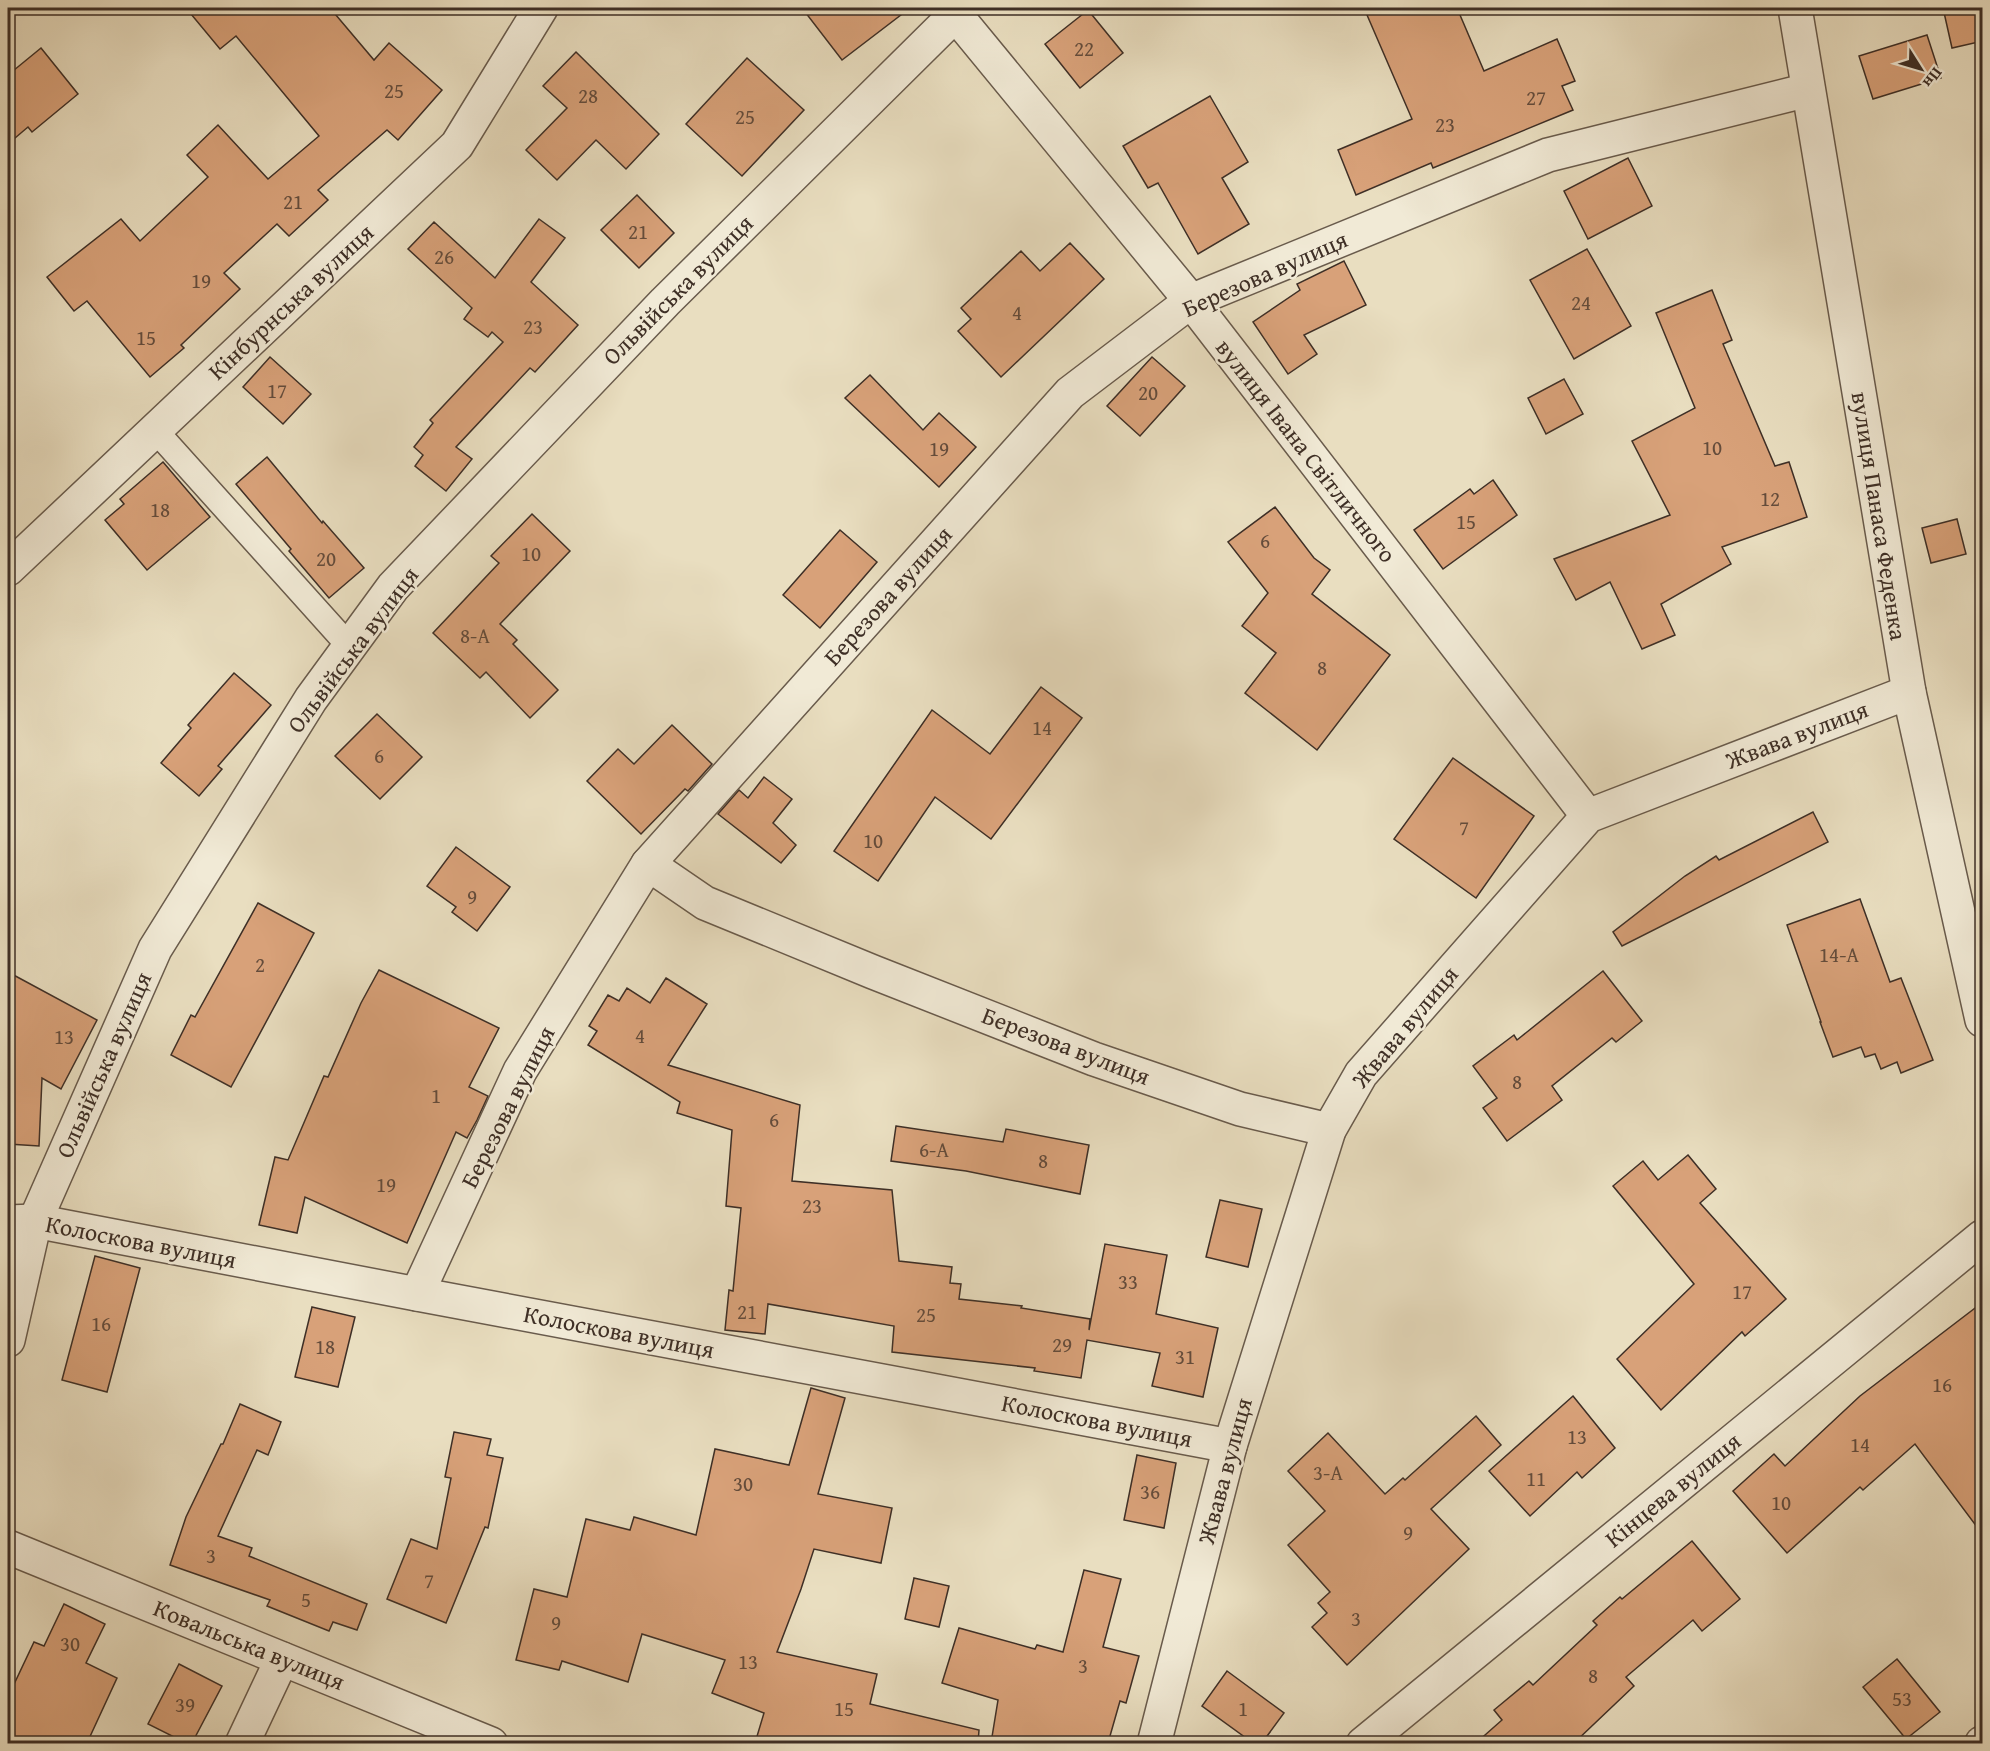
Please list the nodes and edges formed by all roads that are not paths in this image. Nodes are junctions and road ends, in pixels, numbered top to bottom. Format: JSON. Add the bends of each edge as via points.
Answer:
{"nodes":[{"id":1,"x":541,"y":8,"type":"edge"},
{"id":2,"x":1795,"y":8,"type":"edge"},
{"id":3,"x":956,"y":10,"type":"edge"},
{"id":4,"x":1808,"y":90,"type":"junction"},
{"id":5,"x":1191,"y":301,"type":"junction"},
{"id":6,"x":155,"y":430,"type":"junction"},
{"id":7,"x":8,"y":569,"type":"edge"},
{"id":8,"x":350,"y":647,"type":"junction"},
{"id":9,"x":1909,"y":692,"type":"junction"},
{"id":10,"x":1588,"y":816,"type":"junction"},
{"id":11,"x":648,"y":864,"type":"junction"},
{"id":12,"x":1978,"y":979,"type":"edge"},
{"id":13,"x":1983,"y":1020,"type":"edge"},
{"id":14,"x":1329,"y":1130,"type":"junction"},
{"id":15,"x":21,"y":1222,"type":"edge"},
{"id":16,"x":1983,"y":1237,"type":"edge"},
{"id":17,"x":417,"y":1294,"type":"junction"},
{"id":18,"x":8,"y":1340,"type":"edge"},
{"id":19,"x":1230,"y":1446,"type":"junction"},
{"id":20,"x":8,"y":1547,"type":"edge"},
{"id":21,"x":282,"y":1659,"type":"junction"},
{"id":22,"x":242,"y":1743,"type":"edge"},
{"id":23,"x":491,"y":1743,"type":"edge"},
{"id":24,"x":1154,"y":1743,"type":"edge"},
{"id":25,"x":1363,"y":1743,"type":"edge"}],
"edges":[{"from":1,"to":6,"type":"street","name":"Кінбурнська вулиця","via":[[457,145]]},
{"from":2,"to":4,"type":"street","name":"вулиця Панаса Феденка"},
{"from":3,"to":5,"type":"street","name":"вулиця Івана Світличного"},
{"from":3,"to":8,"type":"street","name":"Ольвійська вулиця","via":[[665,302],[393,587]]},
{"from":4,"to":5,"type":"street","name":"Березова вулиця","via":[[1548,155]]},
{"from":4,"to":9,"type":"street","name":"вулиця Панаса Феденка"},
{"from":5,"to":10,"type":"street","name":"вулиця Івана Світличного"},
{"from":5,"to":11,"type":"street","name":"Березова вулиця","via":[[1070,393]]},
{"from":6,"to":7,"type":"street","name":"Кінбурнська вулиця"},
{"from":6,"to":8,"type":"lane"},
{"from":8,"to":15,"type":"street","name":"Ольвійська вулиця","via":[[311,699],[155,949]]},
{"from":9,"to":10,"type":"street","name":"Жвава вулиця"},
{"from":9,"to":12,"type":"street","name":"вулиця Панаса Феденка"},
{"from":10,"to":14,"type":"street","name":"Жвава вулиця","via":[[1361,1074]]},
{"from":11,"to":14,"type":"street","name":"Березова вулиця","via":[[705,903],[1094,1059],[1240,1108]]},
{"from":11,"to":17,"type":"street","name":"Березова вулиця","via":[[520,1071]]},
{"from":12,"to":13,"type":"street","name":"вулиця Панаса Феденка"},
{"from":14,"to":19,"type":"street","name":"Жвава вулиця"},
{"from":15,"to":17,"type":"street","name":"Колоскова вулиця"},
{"from":15,"to":18,"type":"street","name":"Ольвійська вулиця"},
{"from":16,"to":25,"type":"street","name":"Кінцева вулиця"},
{"from":17,"to":19,"type":"street","name":"Колоскова вулиця"},
{"from":19,"to":24,"type":"street","name":"Жвава вулиця"},
{"from":20,"to":21,"type":"street","name":"Ковальська вулиця"},
{"from":21,"to":22,"type":"street"},
{"from":21,"to":23,"type":"street","name":"Ковальська вулиця"}]}
